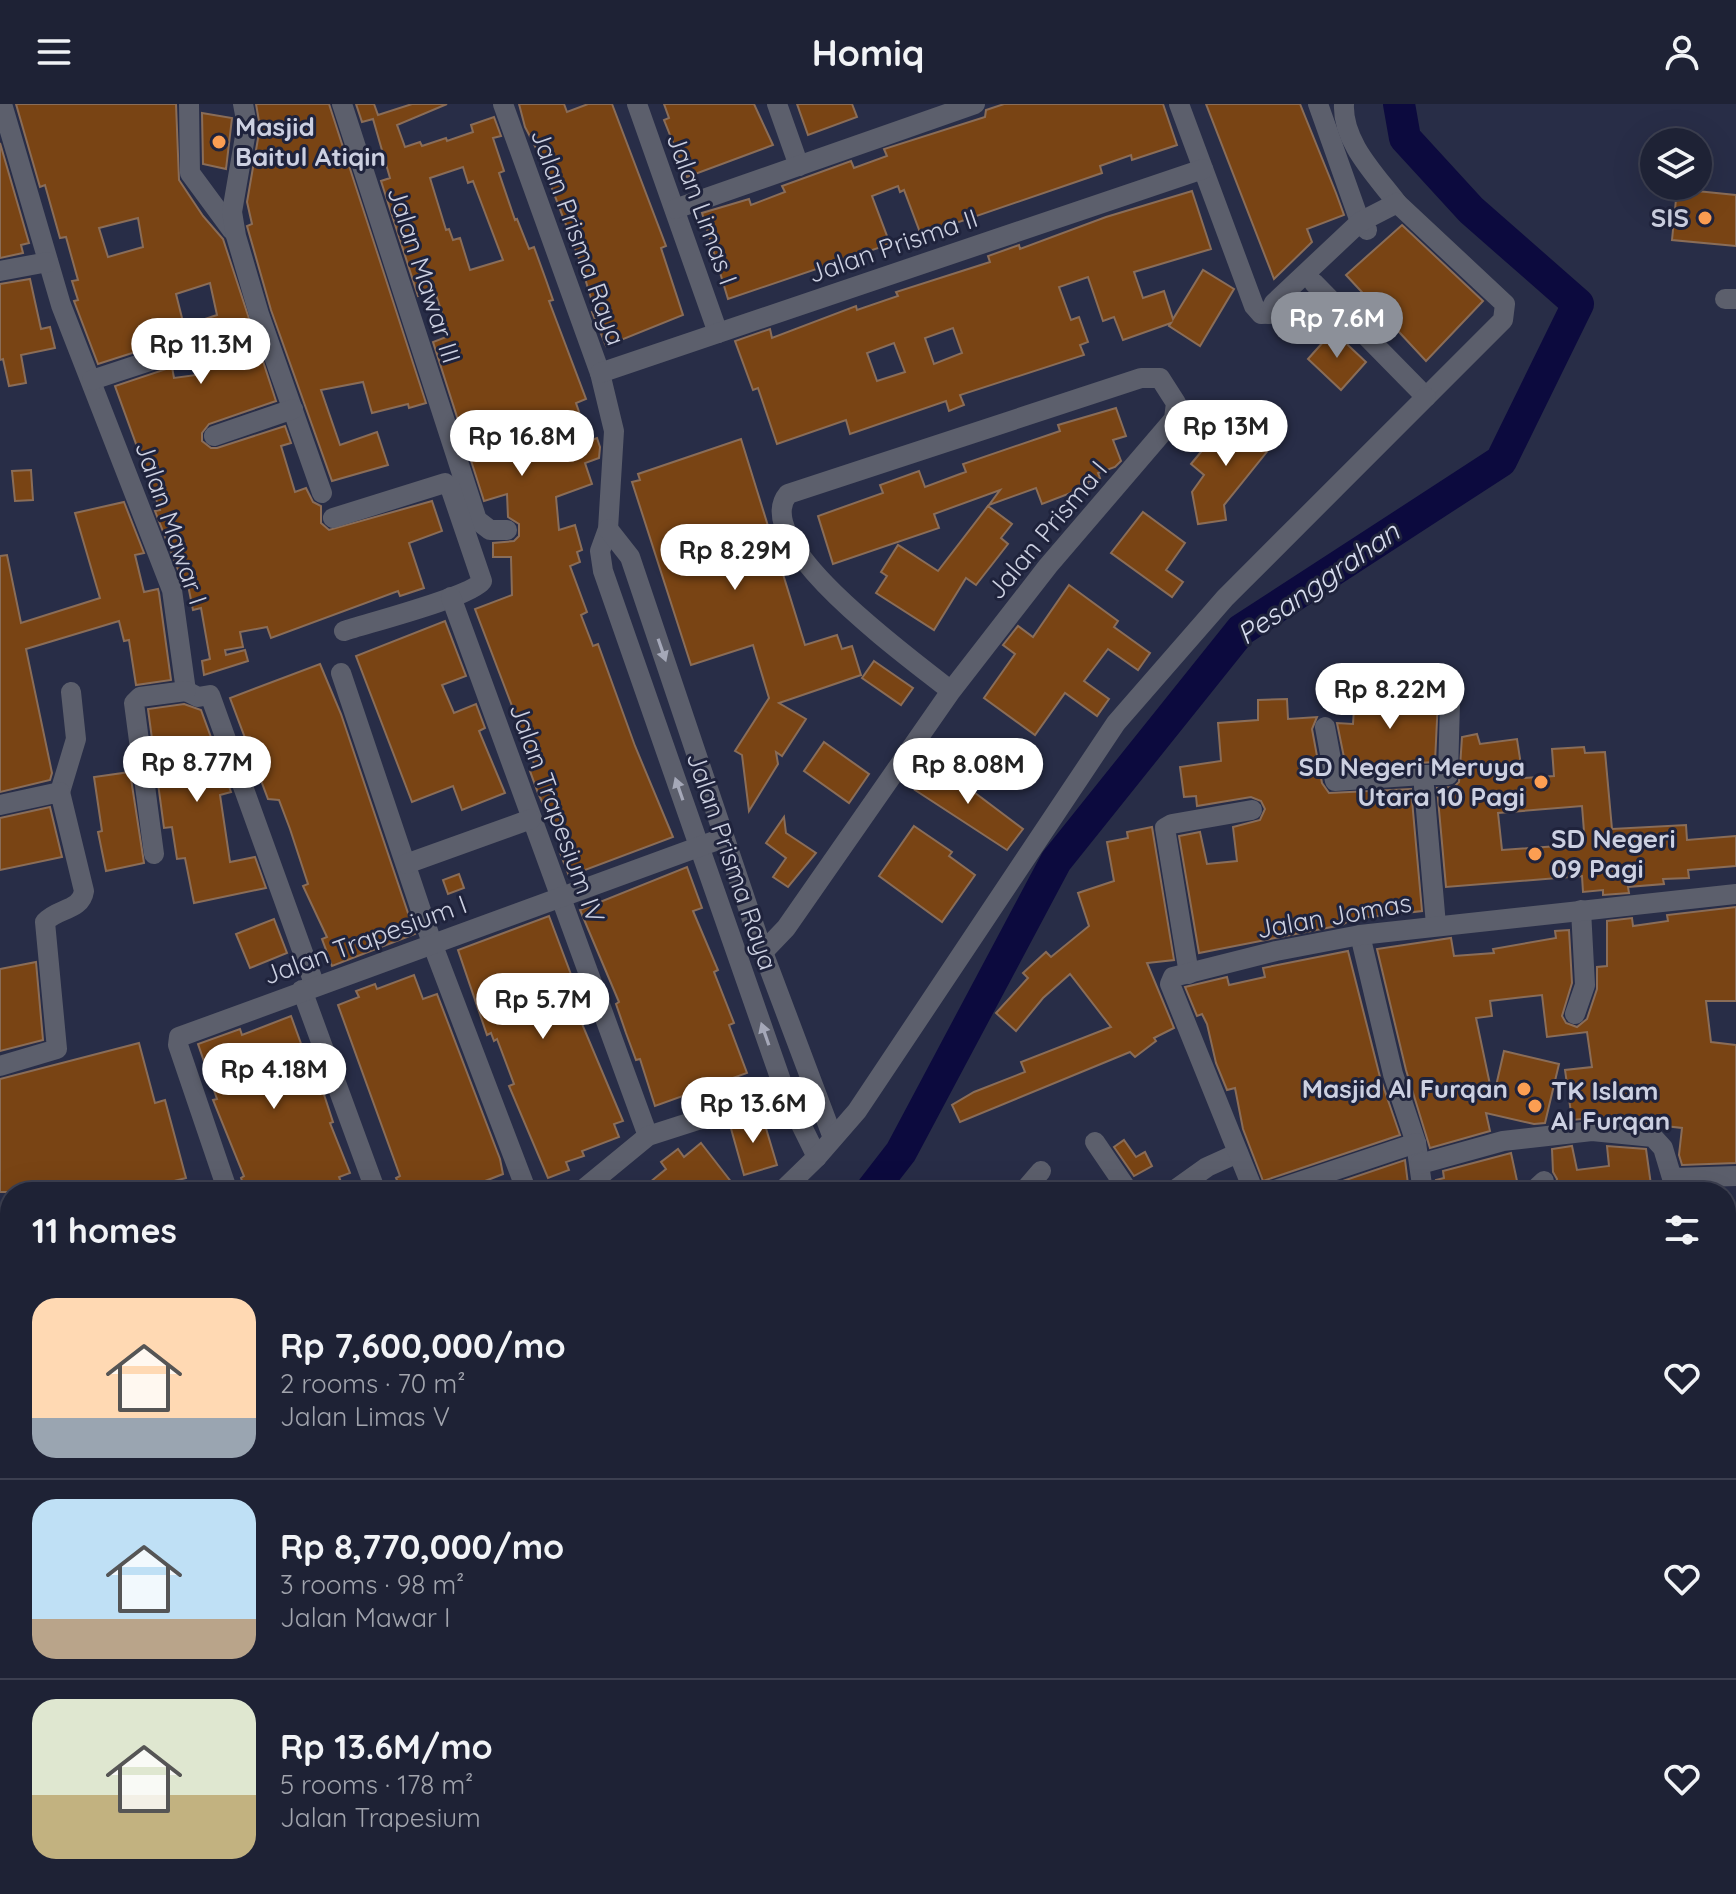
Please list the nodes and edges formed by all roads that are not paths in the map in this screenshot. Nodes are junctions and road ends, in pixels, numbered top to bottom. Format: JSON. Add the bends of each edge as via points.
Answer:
{"nodes":[{"id":1,"x":2,"y":104,"type":"edge"},
{"id":2,"x":189,"y":104,"type":"edge"},
{"id":3,"x":243,"y":104,"type":"edge"},
{"id":4,"x":342,"y":104,"type":"edge"},
{"id":5,"x":503,"y":104,"type":"edge"},
{"id":6,"x":637,"y":104,"type":"edge"},
{"id":7,"x":777,"y":104,"type":"edge"},
{"id":8,"x":975,"y":104,"type":"edge"},
{"id":9,"x":1179,"y":104,"type":"edge"},
{"id":10,"x":1318,"y":104,"type":"edge"},
{"id":11,"x":1344,"y":104,"type":"edge"},
{"id":12,"x":915,"y":114,"type":"edge"},
{"id":13,"x":799,"y":166,"type":"junction"},
{"id":14,"x":1203,"y":169,"type":"junction"},
{"id":15,"x":1397,"y":203,"type":"junction"},
{"id":16,"x":675,"y":209,"type":"junction"},
{"id":17,"x":1365,"y":224,"type":"junction"},
{"id":18,"x":236,"y":236,"type":"junction"},
{"id":19,"x":48,"y":262,"type":"junction"},
{"id":20,"x":0,"y":271,"type":"edge"},
{"id":21,"x":1314,"y":283,"type":"junction"},
{"id":22,"x":1269,"y":314,"type":"junction"},
{"id":23,"x":718,"y":333,"type":"junction"},
{"id":24,"x":183,"y":350,"type":"dead end"},
{"id":25,"x":600,"y":373,"type":"junction"},
{"id":26,"x":92,"y":380,"type":"junction"},
{"id":27,"x":1426,"y":397,"type":"junction"},
{"id":28,"x":293,"y":409,"type":"junction"},
{"id":29,"x":214,"y":436,"type":"dead end"},
{"id":30,"x":322,"y":493,"type":"dead end"},
{"id":31,"x":333,"y":518,"type":"dead end"},
{"id":32,"x":608,"y":529,"type":"junction"},
{"id":33,"x":507,"y":530,"type":"dead end"},
{"id":34,"x":451,"y":597,"type":"junction"},
{"id":35,"x":344,"y":631,"type":"dead end"},
{"id":36,"x":341,"y":673,"type":"dead end"},
{"id":37,"x":186,"y":691,"type":"junction"},
{"id":38,"x":951,"y":691,"type":"junction"},
{"id":39,"x":71,"y":692,"type":"dead end"},
{"id":40,"x":1450,"y":702,"type":"dead end"},
{"id":41,"x":1325,"y":727,"type":"dead end"},
{"id":42,"x":1423,"y":775,"type":"junction"},
{"id":43,"x":60,"y":792,"type":"junction"},
{"id":44,"x":0,"y":805,"type":"edge"},
{"id":45,"x":1252,"y":810,"type":"dead end"},
{"id":46,"x":531,"y":819,"type":"junction"},
{"id":47,"x":723,"y":838,"type":"junction"},
{"id":48,"x":699,"y":847,"type":"junction"},
{"id":49,"x":154,"y":854,"type":"dead end"},
{"id":50,"x":406,"y":864,"type":"junction"},
{"id":51,"x":1736,"y":894,"type":"edge"},
{"id":52,"x":559,"y":895,"type":"junction"},
{"id":53,"x":1581,"y":910,"type":"junction"},
{"id":54,"x":1436,"y":925,"type":"junction"},
{"id":55,"x":1360,"y":935,"type":"junction"},
{"id":56,"x":432,"y":943,"type":"junction"},
{"id":57,"x":763,"y":952,"type":"junction"},
{"id":58,"x":1189,"y":974,"type":"junction"},
{"id":59,"x":308,"y":988,"type":"junction"},
{"id":60,"x":1575,"y":1014,"type":"dead end"},
{"id":61,"x":0,"y":1066,"type":"edge"},
{"id":62,"x":785,"y":1092,"type":"junction"},
{"id":63,"x":648,"y":1136,"type":"junction"},
{"id":64,"x":833,"y":1138,"type":"junction"},
{"id":65,"x":1095,"y":1142,"type":"dead end"},
{"id":66,"x":1416,"y":1143,"type":"junction"},
{"id":67,"x":1238,"y":1153,"type":"junction"},
{"id":68,"x":817,"y":1157,"type":"junction"},
{"id":69,"x":1420,"y":1164,"type":"junction"},
{"id":70,"x":1041,"y":1171,"type":"dead end"},
{"id":71,"x":1736,"y":1176,"type":"edge"},
{"id":72,"x":225,"y":1182,"type":"edge"},
{"id":73,"x":373,"y":1182,"type":"edge"},
{"id":74,"x":523,"y":1182,"type":"edge"},
{"id":75,"x":592,"y":1182,"type":"edge"},
{"id":76,"x":791,"y":1182,"type":"edge"},
{"id":77,"x":1032,"y":1182,"type":"edge"},
{"id":78,"x":1122,"y":1182,"type":"edge"},
{"id":79,"x":1186,"y":1182,"type":"edge"},
{"id":80,"x":1250,"y":1182,"type":"edge"},
{"id":81,"x":1299,"y":1182,"type":"edge"},
{"id":82,"x":1422,"y":1182,"type":"edge"}],
"edges":[{"from":1,"to":19,"type":"street","name":"Jalan Mawar I"},
{"from":2,"to":18,"type":"street","via":[[190,173]]},
{"from":3,"to":18,"type":"street","via":[[247,125],[232,212]]},
{"from":4,"to":33,"type":"street","name":"Jalan Mawar III","via":[[477,520],[490,530]]},
{"from":5,"to":25,"type":"street","name":"Jalan Prisma Raya"},
{"from":6,"to":16,"type":"street","name":"Jalan Limas I"},
{"from":7,"to":13,"type":"street"},
{"from":8,"to":12,"type":"street"},
{"from":9,"to":14,"type":"street"},
{"from":10,"to":17,"type":"street"},
{"from":11,"to":15,"type":"street","via":[[1360,154]]},
{"from":12,"to":13,"type":"street"},
{"from":13,"to":16,"type":"street"},
{"from":14,"to":22,"type":"street","via":[[1254,306]]},
{"from":14,"to":23,"type":"street","name":"Jalan Prisma II"},
{"from":15,"to":17,"type":"street"},
{"from":15,"to":27,"type":"street","via":[[1505,304],[1503,320]]},
{"from":16,"to":23,"type":"street","name":"Jalan Limas I"},
{"from":17,"to":21,"type":"street"},
{"from":17,"to":22,"type":"street","via":[[1274,303]]},
{"from":18,"to":28,"type":"street"},
{"from":19,"to":20,"type":"street"},
{"from":19,"to":26,"type":"street","name":"Jalan Mawar I"},
{"from":21,"to":22,"type":"street","via":[[1280,313]]},
{"from":21,"to":27,"type":"street"},
{"from":23,"to":25,"type":"street","name":"Jalan Prisma II"},
{"from":24,"to":26,"type":"street"},
{"from":25,"to":32,"type":"street","name":"Jalan Prisma Raya","via":[[614,431]]},
{"from":26,"to":37,"type":"street","name":"Jalan Mawar I","via":[[172,590]]},
{"from":27,"to":64,"type":"street","via":[[1225,598],[1116,723],[874,1085]]},
{"from":28,"to":29,"type":"street"},
{"from":28,"to":30,"type":"street"},
{"from":31,"to":34,"type":"street","via":[[440,482],[450,487],[482,581]]},
{"from":32,"to":47,"type":"street","name":"Jalan Prisma Raya","one_way":true,"via":[[630,557]]},
{"from":48,"to":32,"type":"street","name":"Jalan Prisma Raya","one_way":true,"via":[[603,571],[600,551]]},
{"from":34,"to":35,"type":"street"},
{"from":34,"to":46,"type":"street","name":"Jalan Trapesium IV"},
{"from":36,"to":50,"type":"street"},
{"from":37,"to":49,"type":"street","via":[[140,697],[134,703]]},
{"from":37,"to":59,"type":"street","via":[[210,695]]},
{"from":38,"to":38,"type":"street","name":"Jalan Prisma I","via":[[810,572],[780,510],[788,494],[1141,378],[1160,378],[1176,403],[1174,419],[1048,566]]},
{"from":38,"to":57,"type":"street","name":"Jalan Prisma I","via":[[786,928]]},
{"from":39,"to":43,"type":"street","via":[[76,739]]},
{"from":40,"to":42,"type":"street","via":[[1448,775]]},
{"from":41,"to":42,"type":"street","via":[[1335,781]]},
{"from":42,"to":54,"type":"street"},
{"from":43,"to":44,"type":"street"},
{"from":43,"to":61,"type":"street","via":[[84,891],[83,900],[45,922],[59,1043],[53,1053]]},
{"from":45,"to":58,"type":"street","via":[[1165,828]]},
{"from":46,"to":50,"type":"street"},
{"from":46,"to":52,"type":"street","name":"Jalan Trapesium IV"},
{"from":47,"to":48,"type":"street","name":"Jalan Trapesium I"},
{"from":47,"to":57,"type":"street","name":"Jalan Prisma Raya"},
{"from":48,"to":52,"type":"street","name":"Jalan Trapesium I"},
{"from":62,"to":48,"type":"street","name":"Jalan Prisma Raya","one_way":true},
{"from":50,"to":56,"type":"street"},
{"from":51,"to":53,"type":"street","name":"Jalan Jomas"},
{"from":52,"to":56,"type":"street","name":"Jalan Trapesium I"},
{"from":52,"to":63,"type":"street","name":"Jalan Trapesium IV"},
{"from":53,"to":54,"type":"street","name":"Jalan Jomas"},
{"from":53,"to":60,"type":"street","via":[[1585,985]]},
{"from":54,"to":55,"type":"street","name":"Jalan Jomas"},
{"from":55,"to":58,"type":"street","name":"Jalan Jomas"},
{"from":55,"to":66,"type":"street","via":[[1393,1074]]},
{"from":56,"to":59,"type":"street","name":"Jalan Trapesium I"},
{"from":56,"to":74,"type":"street"},
{"from":57,"to":64,"type":"street","name":"Jalan Prisma Raya"},
{"from":58,"to":67,"type":"street","via":[[1173,977],[1170,984]]},
{"from":59,"to":72,"type":"street","name":"Jalan Trapesium I","via":[[179,1037]]},
{"from":59,"to":73,"type":"street"},
{"from":62,"to":63,"type":"street"},
{"from":62,"to":68,"type":"street","name":"Jalan Prisma Raya"},
{"from":63,"to":75,"type":"street"},
{"from":64,"to":68,"type":"street"},
{"from":65,"to":78,"type":"street"},
{"from":66,"to":69,"type":"street"},
{"from":66,"to":81,"type":"street"},
{"from":67,"to":79,"type":"street"},
{"from":67,"to":80,"type":"street"},
{"from":68,"to":76,"type":"street"},
{"from":69,"to":71,"type":"street","via":[[1503,1141],[1592,1131],[1653,1137],[1663,1148],[1672,1178]]},
{"from":69,"to":82,"type":"street"},
{"from":70,"to":77,"type":"street"}]}
